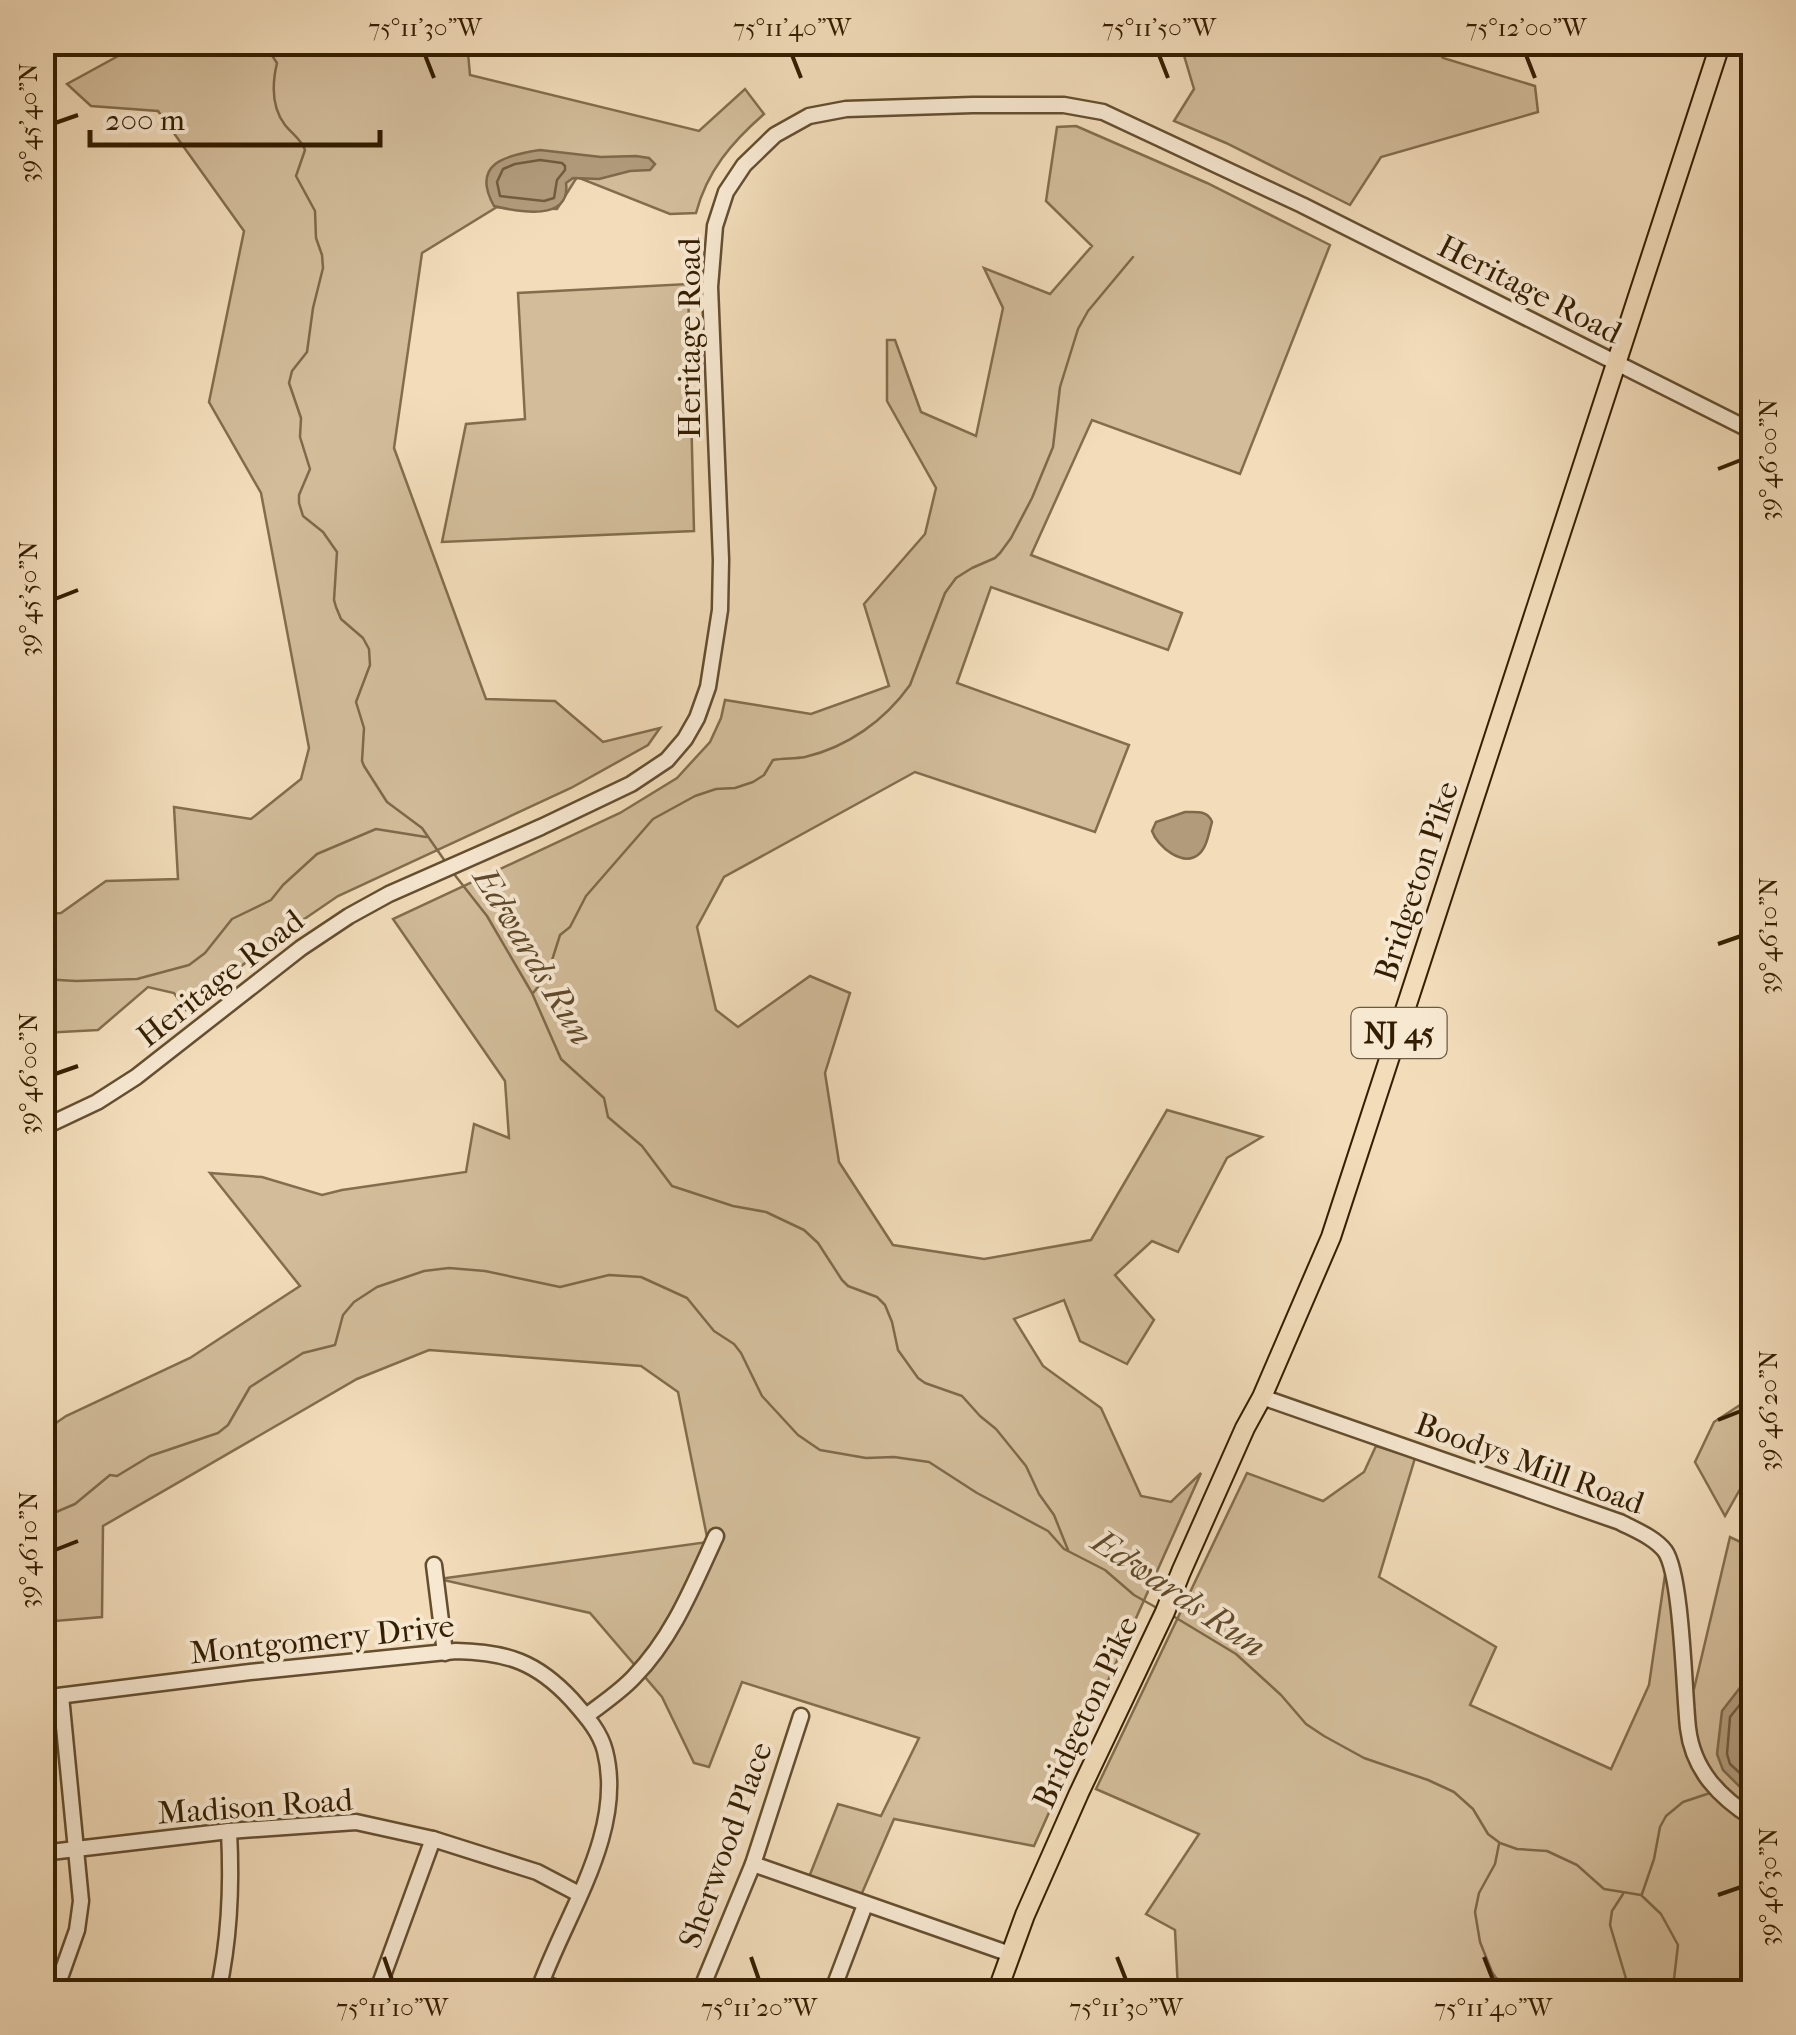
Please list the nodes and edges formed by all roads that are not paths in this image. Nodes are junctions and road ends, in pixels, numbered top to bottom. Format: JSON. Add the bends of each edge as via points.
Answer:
{"nodes":[{"id":1,"x":1721,"y":42,"type":"edge"},
{"id":2,"x":1617,"y":364,"type":"junction"},
{"id":3,"x":1754,"y":432,"type":"edge"},
{"id":4,"x":42,"y":1128,"type":"edge"},
{"id":5,"x":1262,"y":1397,"type":"junction"},
{"id":6,"x":716,"y":1536,"type":"dead end"},
{"id":7,"x":434,"y":1564,"type":"dead end"},
{"id":8,"x":445,"y":1652,"type":"junction"},
{"id":9,"x":60,"y":1696,"type":"junction"},
{"id":10,"x":42,"y":1698,"type":"edge"},
{"id":11,"x":586,"y":1716,"type":"junction"},
{"id":12,"x":801,"y":1716,"type":"dead end"},
{"id":13,"x":1754,"y":1818,"type":"edge"},
{"id":14,"x":229,"y":1831,"type":"junction"},
{"id":15,"x":433,"y":1839,"type":"junction"},
{"id":16,"x":76,"y":1850,"type":"junction"},
{"id":17,"x":42,"y":1854,"type":"edge"},
{"id":18,"x":753,"y":1864,"type":"junction"},
{"id":19,"x":580,"y":1894,"type":"junction"},
{"id":20,"x":865,"y":1905,"type":"junction"},
{"id":21,"x":1010,"y":1954,"type":"junction"},
{"id":22,"x":540,"y":1988,"type":"edge"},
{"id":23,"x":54,"y":1992,"type":"edge"},
{"id":24,"x":218,"y":1992,"type":"edge"},
{"id":25,"x":377,"y":1992,"type":"edge"},
{"id":26,"x":569,"y":1992,"type":"edge"},
{"id":27,"x":700,"y":1992,"type":"edge"},
{"id":28,"x":832,"y":1992,"type":"edge"},
{"id":29,"x":997,"y":1992,"type":"edge"}],
"edges":[{"from":1,"to":2,"type":"main road","name":"Bridgeton Pike","number":"NJ 45"},
{"from":2,"to":3,"type":"street","name":"Heritage Road"},
{"from":2,"to":4,"type":"street","name":"Heritage Road","via":[[1102,112],[973,104],[846,109],[802,119],[744,164],[715,226],[710,288],[721,597],[708,687],[678,748],[645,776],[335,924],[136,1078]]},
{"from":2,"to":5,"type":"main road","name":"Bridgeton Pike","number":"NJ 45","via":[[1331,1237]]},
{"from":5,"to":13,"type":"street","name":"Boodys Mill Road","via":[[1620,1522],[1654,1540],[1670,1560],[1676,1584],[1692,1751],[1710,1783]]},
{"from":5,"to":21,"type":"main road","name":"Bridgeton Pike","number":"NJ 45"},
{"from":6,"to":11,"type":"street","via":[[665,1638],[632,1680]]},
{"from":7,"to":8,"type":"street"},
{"from":8,"to":9,"type":"street","name":"Montgomery Drive"},
{"from":8,"to":11,"type":"street","name":"Montgomery Drive","via":[[509,1656],[554,1681]]},
{"from":9,"to":10,"type":"street","name":"Montgomery Drive"},
{"from":9,"to":16,"type":"street"},
{"from":11,"to":19,"type":"street","name":"Montgomery Drive","via":[[605,1749],[609,1782],[598,1846]]},
{"from":12,"to":18,"type":"street","name":"Sherwood Place"},
{"from":14,"to":15,"type":"street","name":"Madison Road","via":[[356,1822]]},
{"from":14,"to":16,"type":"street","name":"Madison Road"},
{"from":14,"to":24,"type":"street","via":[[231,1910]]},
{"from":15,"to":19,"type":"street","name":"Madison Road","via":[[537,1872]]},
{"from":15,"to":25,"type":"street"},
{"from":16,"to":17,"type":"street","name":"Madison Road"},
{"from":16,"to":23,"type":"street","via":[[77,1930]]},
{"from":18,"to":20,"type":"street"},
{"from":18,"to":27,"type":"street","name":"Sherwood Place"},
{"from":19,"to":22,"type":"street","name":"Montgomery Drive"},
{"from":20,"to":21,"type":"street"},
{"from":20,"to":28,"type":"street"},
{"from":21,"to":29,"type":"main road","name":"Bridgeton Pike","number":"NJ 45"},
{"from":22,"to":26,"type":"street"}]}
